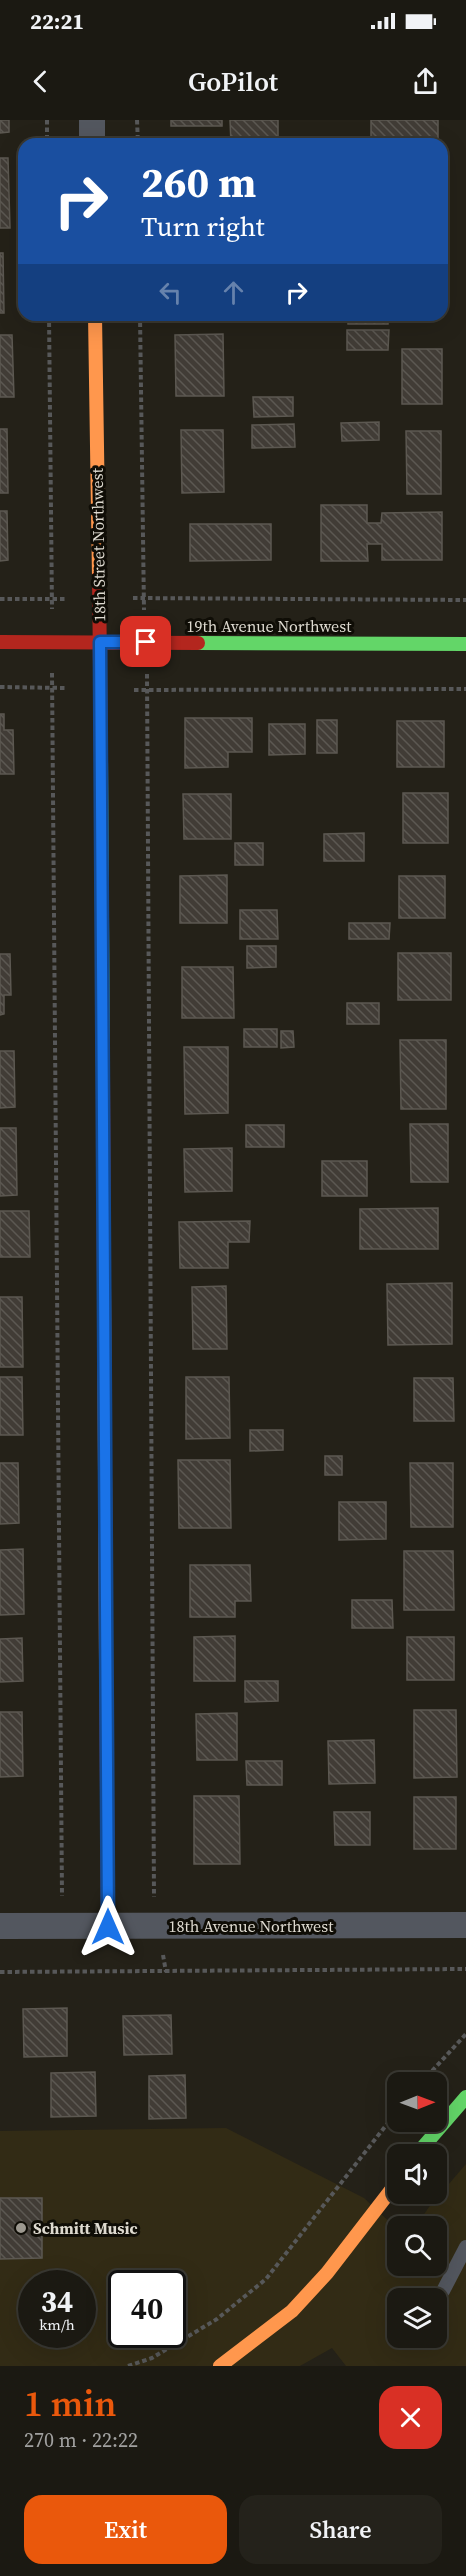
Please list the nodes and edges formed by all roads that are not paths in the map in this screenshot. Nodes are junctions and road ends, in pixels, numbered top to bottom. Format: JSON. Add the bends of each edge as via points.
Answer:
{"nodes":[{"id":1,"x":92,"y":120,"type":"edge"},
{"id":2,"x":92,"y":138,"type":"edge"},
{"id":3,"x":95,"y":321,"type":"edge"},
{"id":4,"x":0,"y":642,"type":"edge"},
{"id":5,"x":100,"y":642,"type":"junction"},
{"id":6,"x":466,"y":644,"type":"edge"},
{"id":7,"x":466,"y":1925,"type":"edge"},
{"id":8,"x":0,"y":1926,"type":"edge"},
{"id":9,"x":108,"y":1927,"type":"junction"},
{"id":10,"x":466,"y":2097,"type":"edge"},
{"id":11,"x":426,"y":2144,"type":"edge"},
{"id":12,"x":387,"y":2195,"type":"edge"},
{"id":13,"x":466,"y":2247,"type":"edge"},
{"id":14,"x":445,"y":2288,"type":"edge"},
{"id":15,"x":220,"y":2366,"type":"edge"}],
"edges":[{"from":1,"to":2,"type":"street"},
{"from":3,"to":5,"type":"street","name":"18th Street Northwest"},
{"from":4,"to":5,"type":"street","name":"19th Avenue Northwest"},
{"from":5,"to":6,"type":"street","name":"19th Avenue Northwest"},
{"from":5,"to":9,"type":"street","name":"18th Street Northwest"},
{"from":7,"to":9,"type":"street","name":"18th Avenue Northwest"},
{"from":8,"to":9,"type":"street","name":"18th Avenue Northwest"},
{"from":10,"to":11,"type":"street"},
{"from":12,"to":15,"type":"street","via":[[292,2311]]},
{"from":13,"to":14,"type":"lane"}]}
